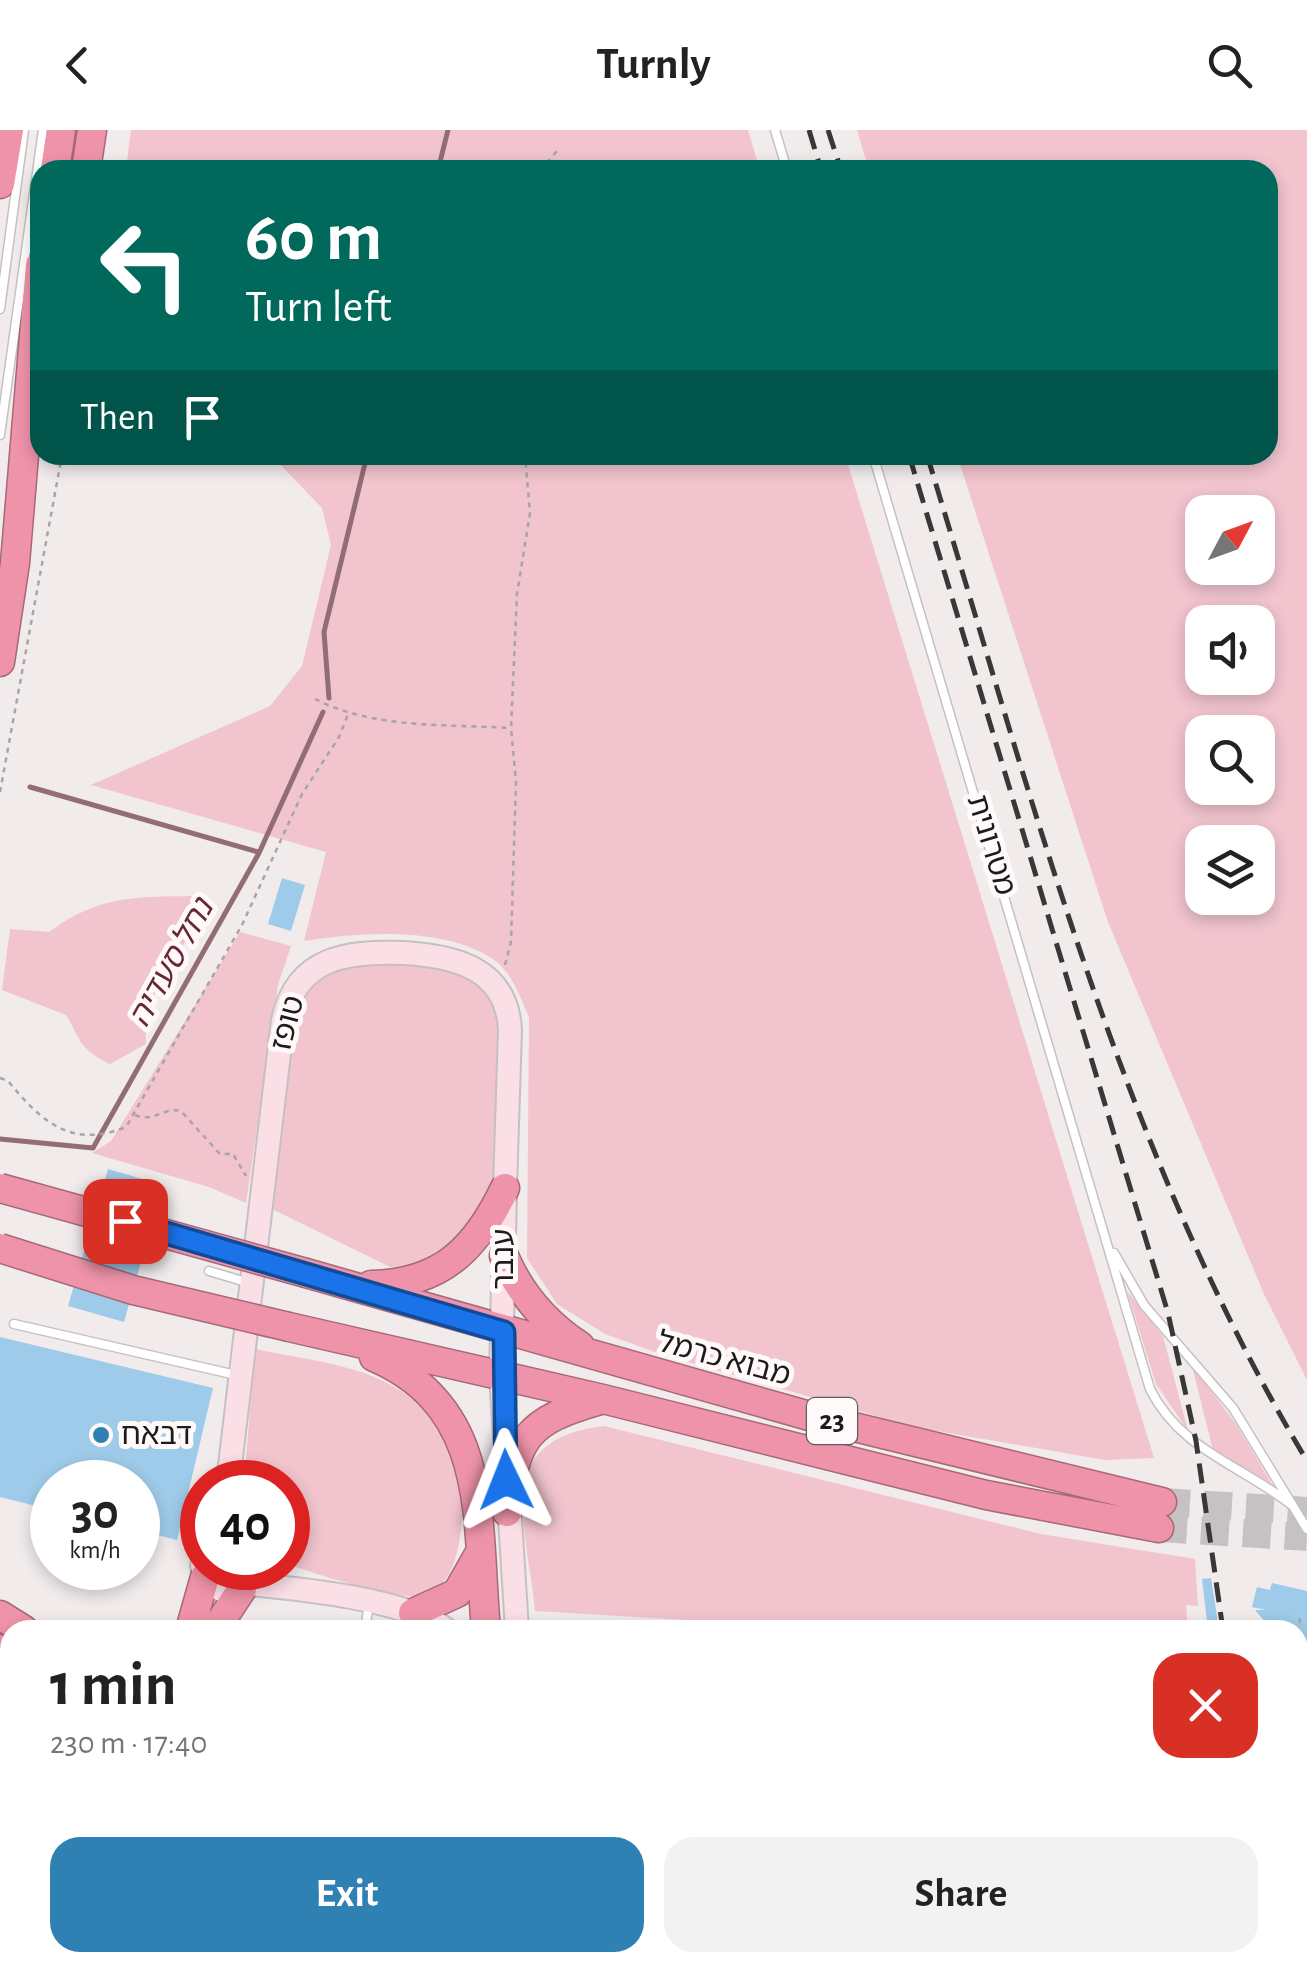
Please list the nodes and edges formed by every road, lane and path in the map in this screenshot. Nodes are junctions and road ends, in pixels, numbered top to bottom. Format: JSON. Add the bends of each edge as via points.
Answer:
{"nodes":[{"id":1,"x":43,"y":130,"type":"edge"},
{"id":2,"x":61,"y":130,"type":"edge"},
{"id":3,"x":92,"y":130,"type":"edge"},
{"id":4,"x":774,"y":130,"type":"edge"},
{"id":5,"x":12,"y":132,"type":"edge"},
{"id":6,"x":558,"y":150,"type":"dead end"},
{"id":7,"x":39,"y":160,"type":"edge"},
{"id":8,"x":56,"y":160,"type":"edge"},
{"id":9,"x":88,"y":160,"type":"edge"},
{"id":10,"x":549,"y":160,"type":"edge"},
{"id":11,"x":784,"y":160,"type":"edge"},
{"id":12,"x":0,"y":184,"type":"edge"},
{"id":13,"x":30,"y":222,"type":"edge"},
{"id":14,"x":0,"y":309,"type":"edge"},
{"id":15,"x":30,"y":384,"type":"edge"},
{"id":16,"x":0,"y":435,"type":"edge"},
{"id":17,"x":33,"y":465,"type":"edge"},
{"id":18,"x":60,"y":465,"type":"edge"},
{"id":19,"x":526,"y":465,"type":"edge"},
{"id":20,"x":876,"y":465,"type":"edge"},
{"id":21,"x":15,"y":563,"type":"junction"},
{"id":22,"x":0,"y":662,"type":"edge"},
{"id":23,"x":315,"y":699,"type":"dead end"},
{"id":24,"x":348,"y":714,"type":"junction"},
{"id":25,"x":511,"y":728,"type":"junction"},
{"id":26,"x":0,"y":792,"type":"edge"},
{"id":27,"x":493,"y":982,"type":"junction"},
{"id":28,"x":0,"y":1078,"type":"edge"},
{"id":29,"x":134,"y":1115,"type":"junction"},
{"id":30,"x":262,"y":1187,"type":"junction"},
{"id":31,"x":0,"y":1188,"type":"edge"},
{"id":32,"x":504,"y":1188,"type":"junction"},
{"id":33,"x":1106,"y":1236,"type":"junction"},
{"id":34,"x":0,"y":1248,"type":"edge"},
{"id":35,"x":504,"y":1256,"type":"junction"},
{"id":36,"x":208,"y":1270,"type":"dead end"},
{"id":37,"x":251,"y":1283,"type":"junction"},
{"id":38,"x":346,"y":1286,"type":"junction"},
{"id":39,"x":14,"y":1324,"type":"dead end"},
{"id":40,"x":504,"y":1332,"type":"junction"},
{"id":41,"x":327,"y":1337,"type":"junction"},
{"id":42,"x":602,"y":1360,"type":"junction"},
{"id":43,"x":502,"y":1375,"type":"junction"},
{"id":44,"x":240,"y":1376,"type":"junction"},
{"id":45,"x":603,"y":1399,"type":"junction"},
{"id":46,"x":230,"y":1460,"type":"edge"},
{"id":47,"x":1292,"y":1506,"type":"junction"},
{"id":48,"x":507,"y":1512,"type":"junction"},
{"id":49,"x":1307,"y":1529,"type":"edge"},
{"id":50,"x":478,"y":1545,"type":"junction"},
{"id":51,"x":199,"y":1590,"type":"edge"},
{"id":52,"x":242,"y":1590,"type":"edge"},
{"id":53,"x":312,"y":1590,"type":"edge"},
{"id":54,"x":370,"y":1603,"type":"junction"},
{"id":55,"x":413,"y":1613,"type":"junction"},
{"id":56,"x":192,"y":1620,"type":"edge"},
{"id":57,"x":221,"y":1620,"type":"edge"},
{"id":58,"x":367,"y":1620,"type":"edge"},
{"id":59,"x":427,"y":1620,"type":"edge"},
{"id":60,"x":485,"y":1620,"type":"edge"},
{"id":61,"x":517,"y":1620,"type":"edge"}],
"edges":[{"from":1,"to":7,"type":"lane"},
{"from":2,"to":8,"type":"highway"},
{"from":3,"to":9,"type":"highway"},
{"from":4,"to":11,"type":"lane"},
{"from":5,"to":12,"type":"highway"},
{"from":5,"to":14,"type":"lane"},
{"from":6,"to":10,"type":"path"},
{"from":13,"to":16,"type":"lane"},
{"from":15,"to":21,"type":"highway"},
{"from":17,"to":21,"type":"highway"},
{"from":18,"to":26,"type":"path"},
{"from":19,"to":25,"type":"path","via":[[530,513],[517,594]]},
{"from":20,"to":33,"type":"lane","name":"מטרונית"},
{"from":21,"to":22,"type":"highway"},
{"from":23,"to":24,"type":"path"},
{"from":24,"to":25,"type":"path"},
{"from":24,"to":29,"type":"path","via":[[302,794],[242,925]]},
{"from":25,"to":27,"type":"path","via":[[511,942]]},
{"from":27,"to":30,"type":"street","name":"טופז","via":[[460,960],[413,954],[343,954],[305,975],[283,1020]]},
{"from":27,"to":32,"type":"street","via":[[507,1008],[510,1048]]},
{"from":28,"to":29,"type":"path","via":[[39,1118],[84,1136],[126,1127]]},
{"from":29,"to":30,"type":"path","via":[[150,1120],[181,1111]]},
{"from":30,"to":37,"type":"street","name":"טופז"},
{"from":31,"to":38,"type":"highway","number":"23","bridge":true},
{"from":32,"to":35,"type":"street","name":"ענבר"},
{"from":32,"to":38,"type":"highway","via":[[482,1232],[453,1264],[398,1284]]},
{"from":33,"to":47,"type":"lane","name":"מטרונית","via":[[1135,1293],[1233,1408]]},
{"from":33,"to":47,"type":"lane","name":"מטרונית","via":[[1163,1414],[1192,1443]]},
{"from":34,"to":41,"type":"highway","number":"23","bridge":true,"via":[[133,1290]]},
{"from":35,"to":40,"type":"street","name":"ענבר"},
{"from":35,"to":42,"type":"highway","via":[[544,1318]]},
{"from":36,"to":37,"type":"lane"},
{"from":37,"to":44,"type":"street","name":"טופז"},
{"from":38,"to":40,"type":"highway","number":"23"},
{"from":39,"to":44,"type":"lane"},
{"from":40,"to":42,"type":"highway","name":"מבוא כרמל","number":"23"},
{"from":40,"to":43,"type":"street","name":"ענבר"},
{"from":41,"to":43,"type":"highway","number":"23"},
{"from":41,"to":50,"type":"highway","via":[[398,1368],[450,1416],[468,1453]]},
{"from":42,"to":45,"type":"highway","name":"מבוא כרמל","number":"23","via":[[1160,1515],[986,1495]]},
{"from":43,"to":45,"type":"highway","name":"מבוא כרמל","number":"23"},
{"from":43,"to":48,"type":"street","name":"ענבר"},
{"from":44,"to":46,"type":"street","name":"טופז"},
{"from":45,"to":48,"type":"highway","via":[[554,1415],[527,1434],[512,1462]]},
{"from":47,"to":49,"type":"lane","name":"מטרונית"},
{"from":48,"to":61,"type":"street","name":"ענבר"},
{"from":50,"to":55,"type":"highway","via":[[463,1587]]},
{"from":50,"to":60,"type":"highway"},
{"from":51,"to":56,"type":"highway"},
{"from":52,"to":57,"type":"highway"},
{"from":53,"to":54,"type":"street"},
{"from":54,"to":55,"type":"street"},
{"from":54,"to":58,"type":"lane"},
{"from":55,"to":59,"type":"street"}]}
